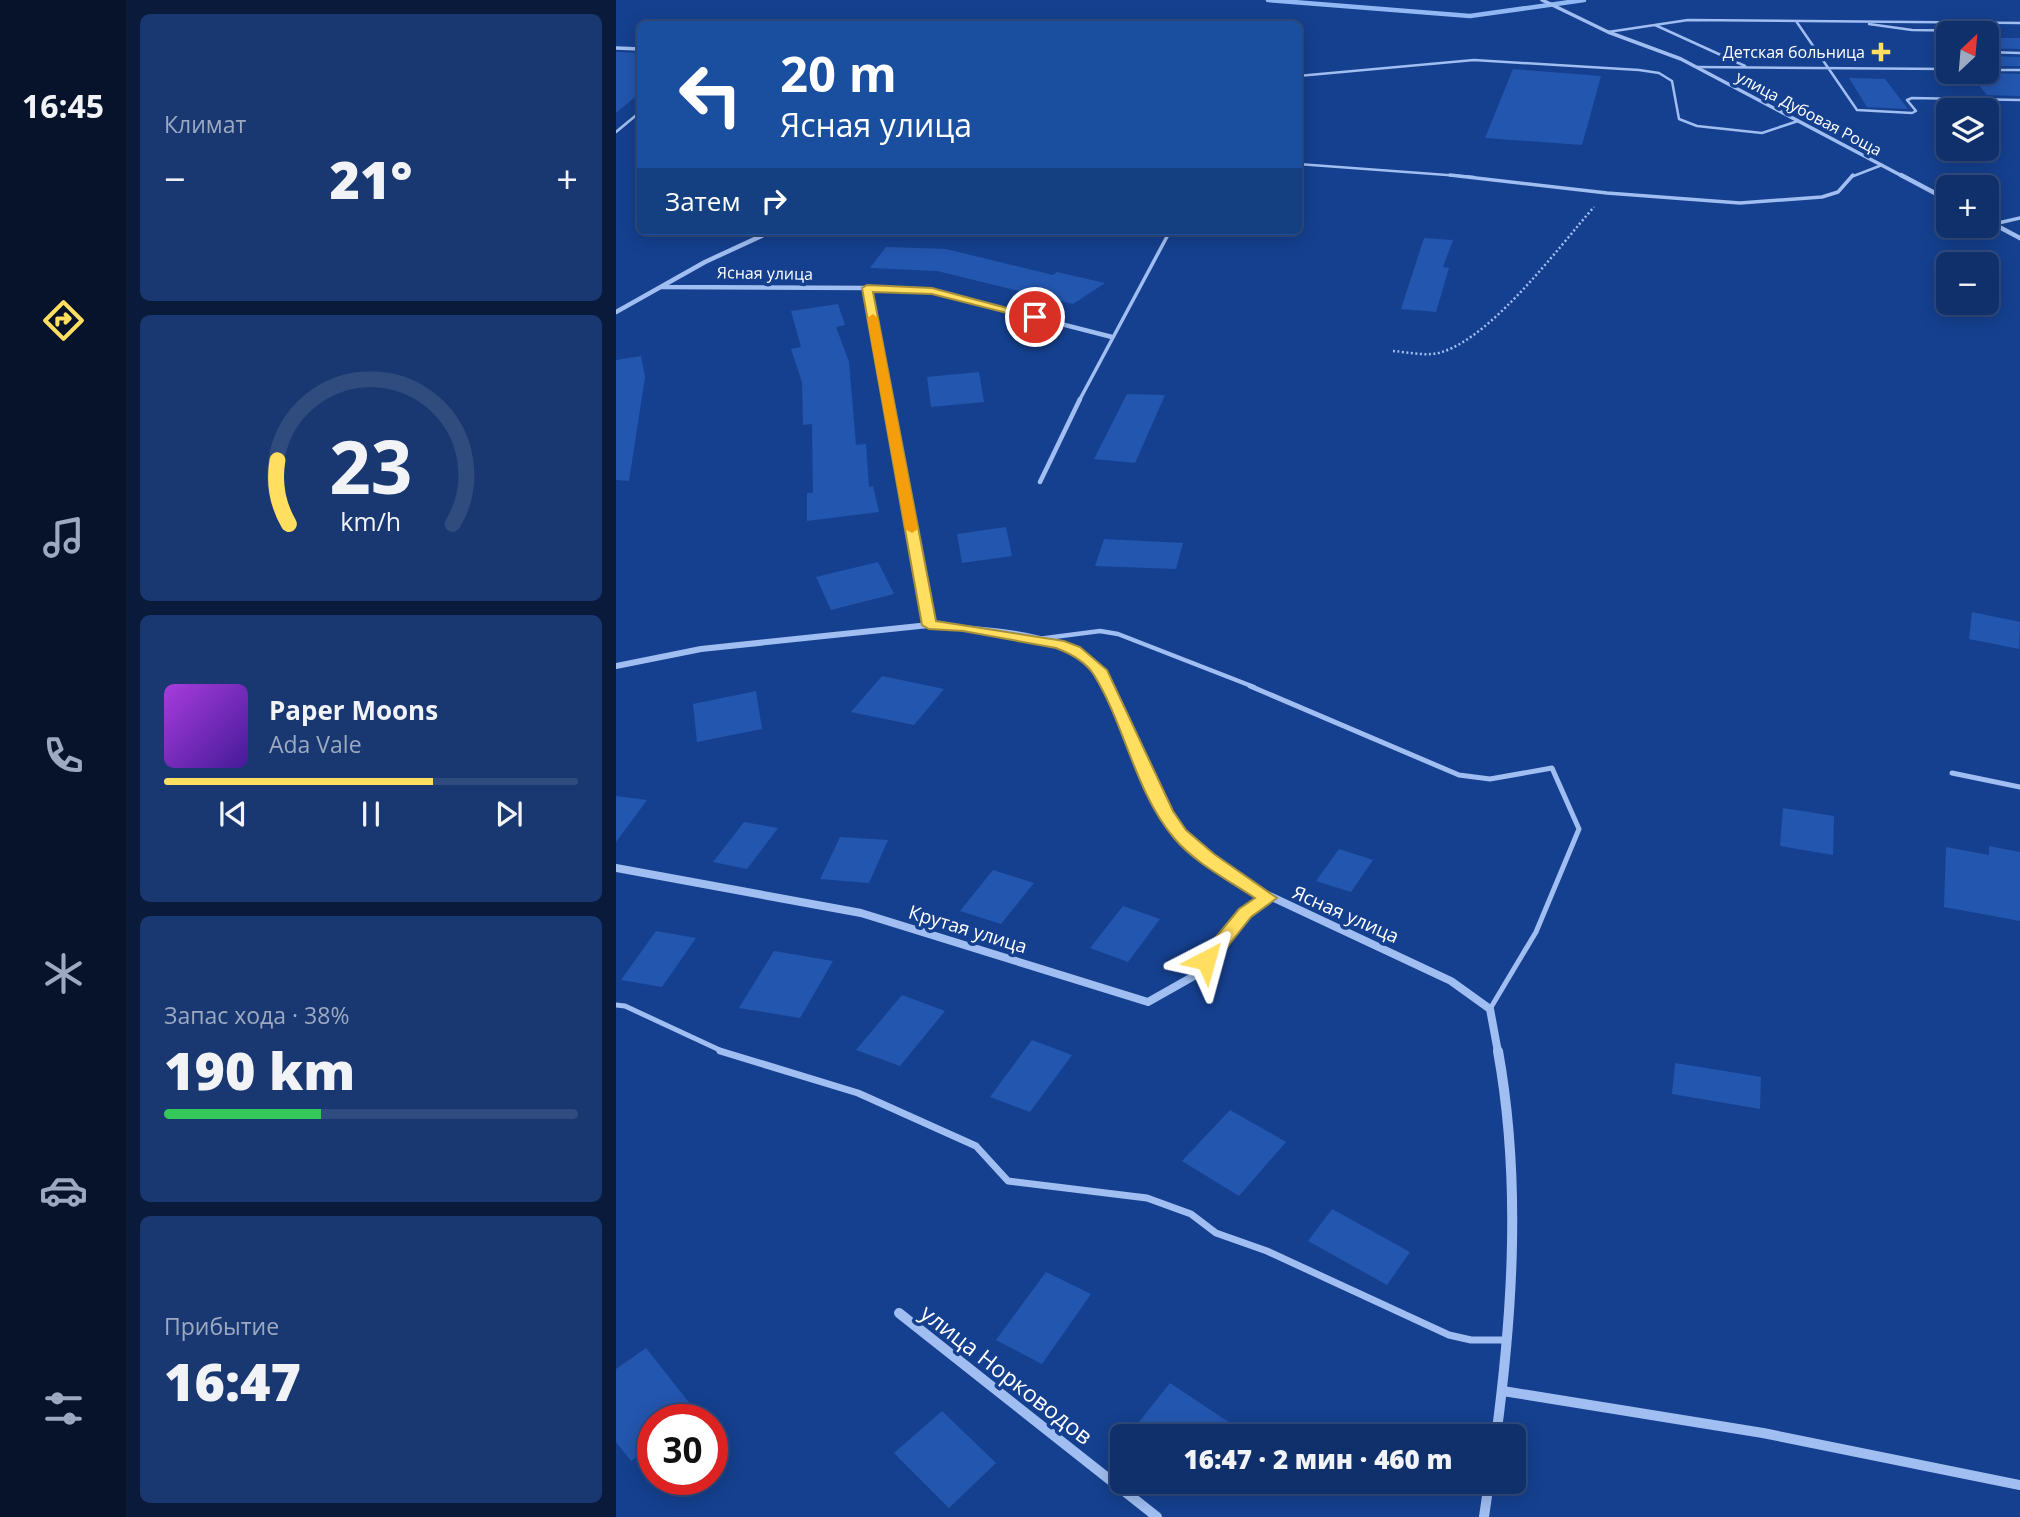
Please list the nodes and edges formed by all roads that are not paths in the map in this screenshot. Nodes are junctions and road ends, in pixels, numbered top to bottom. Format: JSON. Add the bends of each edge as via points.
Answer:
{"nodes":[{"id":1,"x":1542,"y":0,"type":"edge"},
{"id":2,"x":1796,"y":21,"type":"junction"},
{"id":3,"x":1851,"y":21,"type":"junction"},
{"id":4,"x":1936,"y":21,"type":"edge"},
{"id":5,"x":1999,"y":22,"type":"edge"},
{"id":6,"x":2020,"y":23,"type":"edge"},
{"id":7,"x":1656,"y":25,"type":"junction"},
{"id":8,"x":1936,"y":30,"type":"edge"},
{"id":9,"x":1608,"y":32,"type":"junction"},
{"id":10,"x":616,"y":48,"type":"edge"},
{"id":11,"x":637,"y":49,"type":"edge"},
{"id":12,"x":1999,"y":52,"type":"edge"},
{"id":13,"x":2020,"y":53,"type":"edge"},
{"id":14,"x":1697,"y":67,"type":"junction"},
{"id":15,"x":1749,"y":68,"type":"junction"},
{"id":16,"x":1828,"y":68,"type":"junction"},
{"id":17,"x":1936,"y":69,"type":"edge"},
{"id":18,"x":1999,"y":70,"type":"edge"},
{"id":19,"x":2020,"y":70,"type":"edge"},
{"id":20,"x":1302,"y":76,"type":"edge"},
{"id":21,"x":2020,"y":100,"type":"edge"},
{"id":22,"x":637,"y":114,"type":"edge"},
{"id":23,"x":1798,"y":121,"type":"junction"},
{"id":24,"x":616,"y":132,"type":"edge"},
{"id":25,"x":1302,"y":164,"type":"edge"},
{"id":26,"x":1882,"y":165,"type":"junction"},
{"id":27,"x":1936,"y":194,"type":"edge"},
{"id":28,"x":2020,"y":218,"type":"edge"},
{"id":29,"x":1999,"y":223,"type":"edge"},
{"id":30,"x":1999,"y":227,"type":"edge"},
{"id":31,"x":763,"y":235,"type":"edge"},
{"id":32,"x":1168,"y":235,"type":"edge"},
{"id":33,"x":2020,"y":238,"type":"edge"},
{"id":34,"x":662,"y":287,"type":"junction"},
{"id":35,"x":867,"y":288,"type":"junction"},
{"id":36,"x":616,"y":312,"type":"edge"},
{"id":37,"x":1112,"y":337,"type":"junction"},
{"id":38,"x":1040,"y":482,"type":"dead end"},
{"id":39,"x":929,"y":625,"type":"junction"},
{"id":40,"x":1038,"y":639,"type":"junction"},
{"id":41,"x":616,"y":666,"type":"edge"},
{"id":42,"x":1952,"y":773,"type":"dead end"},
{"id":43,"x":2020,"y":787,"type":"edge"},
{"id":44,"x":616,"y":869,"type":"edge"},
{"id":45,"x":1268,"y":898,"type":"junction"},
{"id":46,"x":616,"y":1005,"type":"edge"},
{"id":47,"x":1490,"y":1009,"type":"junction"},
{"id":48,"x":898,"y":1312,"type":"dead end"},
{"id":49,"x":1506,"y":1340,"type":"junction"},
{"id":50,"x":1503,"y":1391,"type":"junction"},
{"id":51,"x":1498,"y":1424,"type":"edge"},
{"id":52,"x":2020,"y":1485,"type":"edge"},
{"id":53,"x":1487,"y":1494,"type":"edge"},
{"id":54,"x":1157,"y":1517,"type":"edge"},
{"id":55,"x":1484,"y":1517,"type":"edge"}],
"edges":[{"from":1,"to":9,"type":"street","name":"улица Дубовая Роща"},
{"from":2,"to":3,"type":"lane"},
{"from":2,"to":7,"type":"lane","via":[[1688,20]]},
{"from":2,"to":16,"type":"lane"},
{"from":3,"to":4,"type":"lane"},
{"from":3,"to":8,"type":"lane"},
{"from":5,"to":6,"type":"lane"},
{"from":7,"to":9,"type":"lane"},
{"from":7,"to":15,"type":"lane"},
{"from":9,"to":14,"type":"street","name":"улица Дубовая Роща"},
{"from":10,"to":11,"type":"street"},
{"from":12,"to":13,"type":"lane"},
{"from":14,"to":15,"type":"lane"},
{"from":14,"to":23,"type":"street","name":"улица Дубовая Роща"},
{"from":15,"to":16,"type":"lane"},
{"from":16,"to":17,"type":"lane"},
{"from":16,"to":21,"type":"lane","via":[[1863,113],[1912,113],[1916,111],[1907,100],[1912,98]]},
{"from":18,"to":19,"type":"lane"},
{"from":20,"to":23,"type":"lane","via":[[1454,61],[1639,69],[1666,77],[1674,86],[1679,119],[1697,127],[1762,133]]},
{"from":22,"to":24,"type":"lane"},
{"from":23,"to":26,"type":"street","name":"улица Дубовая Роща"},
{"from":25,"to":26,"type":"lane","via":[[1740,203],[1838,192],[1853,175]]},
{"from":26,"to":27,"type":"street","name":"улица Дубовая Роща"},
{"from":28,"to":29,"type":"lane"},
{"from":30,"to":33,"type":"street"},
{"from":31,"to":34,"type":"street"},
{"from":32,"to":37,"type":"lane"},
{"from":34,"to":35,"type":"street","name":"Ясная улица"},
{"from":34,"to":36,"type":"street"},
{"from":35,"to":37,"type":"street","name":"Ясная улица","via":[[932,291]]},
{"from":35,"to":39,"type":"street"},
{"from":37,"to":38,"type":"lane"},
{"from":39,"to":40,"type":"street","name":"Ясная улица"},
{"from":39,"to":41,"type":"street","name":"Ясная улица","via":[[701,649]]},
{"from":40,"to":45,"type":"street","name":"Ясная улица","via":[[1075,650],[1100,670],[1165,812],[1180,834],[1208,859]]},
{"from":40,"to":47,"type":"lane","via":[[1100,631],[1118,634],[1459,775],[1490,779],[1552,768],[1579,829],[1560,865],[1548,905]]},
{"from":42,"to":43,"type":"lane"},
{"from":44,"to":45,"type":"street","name":"Крутая улица","via":[[861,913],[1148,1002],[1194,976],[1245,913]]},
{"from":45,"to":47,"type":"street","name":"Ясная улица","via":[[1453,982]]},
{"from":46,"to":49,"type":"lane","via":[[734,1057],[870,1098],[976,1146],[1008,1181],[1147,1198],[1191,1214],[1216,1233],[1267,1251],[1449,1335]]},
{"from":47,"to":49,"type":"street","via":[[1512,1177]]},
{"from":48,"to":54,"type":"street","name":"улица Норководов"},
{"from":49,"to":50,"type":"street"},
{"from":50,"to":51,"type":"street"},
{"from":50,"to":52,"type":"street","via":[[1607,1404]]},
{"from":53,"to":55,"type":"street"}]}
